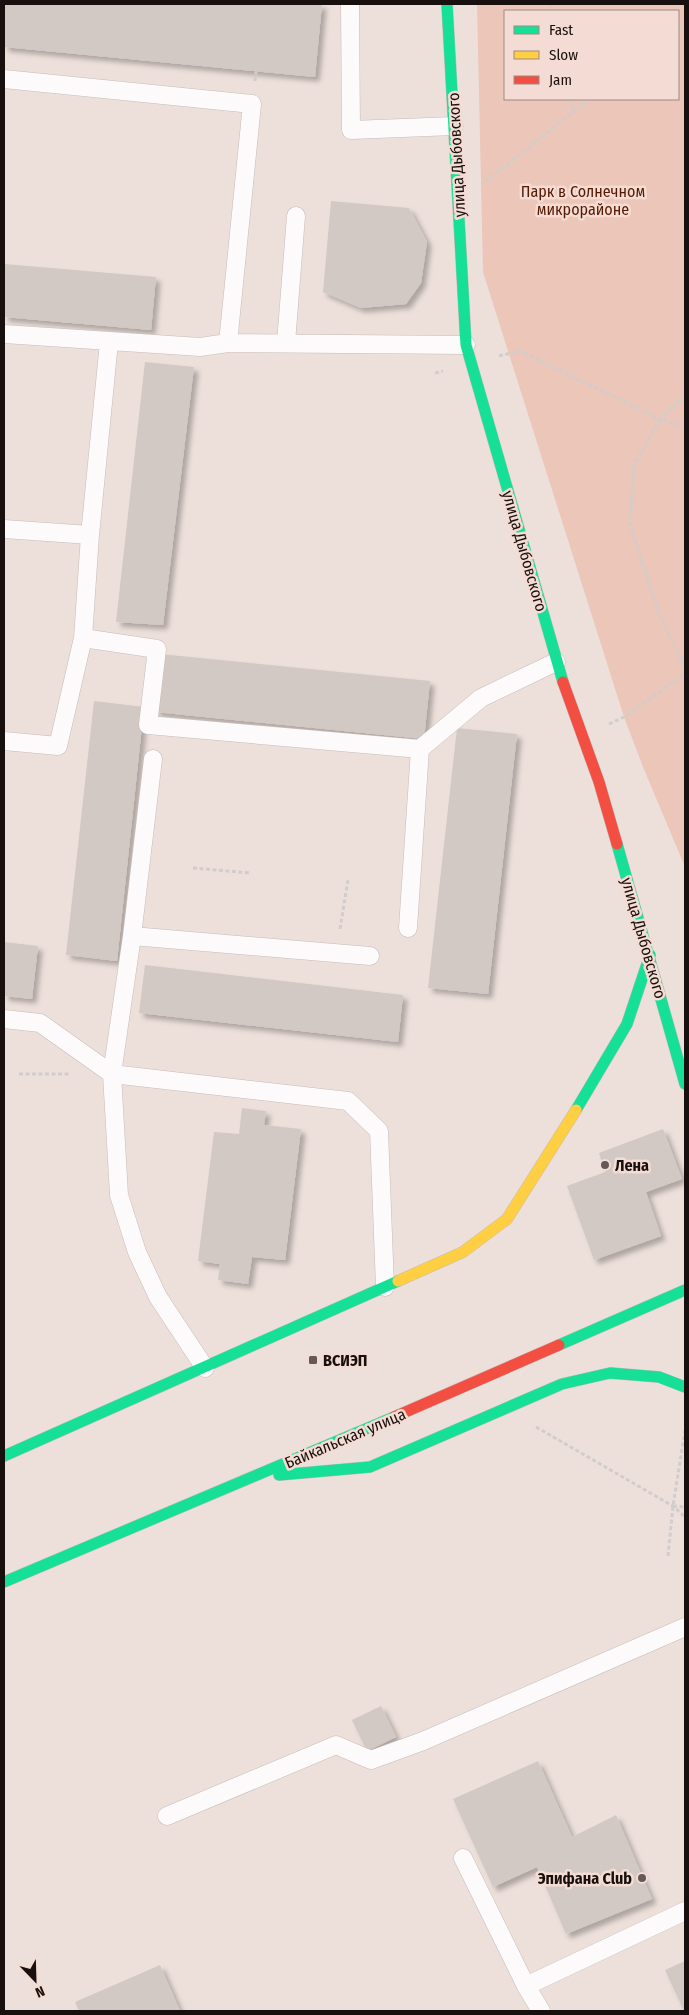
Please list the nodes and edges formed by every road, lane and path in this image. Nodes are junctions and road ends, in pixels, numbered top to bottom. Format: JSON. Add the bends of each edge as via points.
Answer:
{"nodes":[{"id":1,"x":350,"y":4,"type":"edge"},
{"id":2,"x":447,"y":4,"type":"edge"},
{"id":3,"x":4,"y":79,"type":"edge"},
{"id":4,"x":570,"y":100,"type":"edge"},
{"id":5,"x":589,"y":100,"type":"edge"},
{"id":6,"x":573,"y":112,"type":"junction"},
{"id":7,"x":454,"y":126,"type":"junction"},
{"id":8,"x":457,"y":183,"type":"junction"},
{"id":9,"x":296,"y":216,"type":"dead end"},
{"id":10,"x":4,"y":334,"type":"edge"},
{"id":11,"x":109,"y":342,"type":"junction"},
{"id":12,"x":228,"y":343,"type":"junction"},
{"id":13,"x":286,"y":343,"type":"junction"},
{"id":14,"x":466,"y":345,"type":"junction"},
{"id":15,"x":471,"y":364,"type":"junction"},
{"id":16,"x":434,"y":373,"type":"dead end"},
{"id":17,"x":685,"y":395,"type":"edge"},
{"id":18,"x":660,"y":419,"type":"junction"},
{"id":19,"x":685,"y":427,"type":"edge"},
{"id":20,"x":4,"y":529,"type":"edge"},
{"id":21,"x":90,"y":535,"type":"junction"},
{"id":22,"x":83,"y":638,"type":"junction"},
{"id":23,"x":556,"y":662,"type":"junction"},
{"id":24,"x":685,"y":668,"type":"edge"},
{"id":25,"x":685,"y":674,"type":"edge"},
{"id":26,"x":582,"y":736,"type":"junction"},
{"id":27,"x":4,"y":741,"type":"edge"},
{"id":28,"x":420,"y":749,"type":"junction"},
{"id":29,"x":153,"y":759,"type":"dead end"},
{"id":30,"x":193,"y":868,"type":"dead end"},
{"id":31,"x":251,"y":873,"type":"dead end"},
{"id":32,"x":348,"y":880,"type":"dead end"},
{"id":33,"x":408,"y":928,"type":"dead end"},
{"id":34,"x":132,"y":936,"type":"junction"},
{"id":35,"x":337,"y":953,"type":"junction"},
{"id":36,"x":650,"y":955,"type":"junction"},
{"id":37,"x":370,"y":956,"type":"dead end"},
{"id":38,"x":4,"y":1020,"type":"edge"},
{"id":39,"x":112,"y":1074,"type":"junction"},
{"id":40,"x":685,"y":1084,"type":"edge"},
{"id":41,"x":385,"y":1287,"type":"junction"},
{"id":42,"x":685,"y":1290,"type":"edge"},
{"id":43,"x":205,"y":1368,"type":"junction"},
{"id":44,"x":685,"y":1387,"type":"edge"},
{"id":45,"x":530,"y":1423,"type":"dead end"},
{"id":46,"x":685,"y":1430,"type":"edge"},
{"id":47,"x":4,"y":1456,"type":"edge"},
{"id":48,"x":255,"y":1477,"type":"junction"},
{"id":49,"x":673,"y":1506,"type":"junction"},
{"id":50,"x":685,"y":1507,"type":"edge"},
{"id":51,"x":685,"y":1517,"type":"edge"},
{"id":52,"x":668,"y":1556,"type":"dead end"},
{"id":53,"x":4,"y":1582,"type":"edge"},
{"id":54,"x":685,"y":1627,"type":"edge"},
{"id":55,"x":167,"y":1816,"type":"dead end"},
{"id":56,"x":463,"y":1858,"type":"dead end"},
{"id":57,"x":685,"y":1911,"type":"edge"},
{"id":58,"x":526,"y":1986,"type":"junction"},
{"id":59,"x":541,"y":2011,"type":"edge"}],
"edges":[{"from":1,"to":7,"type":"lane","via":[[351,130]]},
{"from":2,"to":7,"type":"street","name":"улица Дыбовского"},
{"from":3,"to":12,"type":"lane","via":[[252,104]]},
{"from":4,"to":6,"type":"path"},
{"from":5,"to":6,"type":"path"},
{"from":6,"to":8,"type":"path","via":[[482,185]]},
{"from":7,"to":8,"type":"street","name":"улица Дыбовского"},
{"from":8,"to":14,"type":"street","name":"улица Дыбовского"},
{"from":9,"to":13,"type":"lane"},
{"from":10,"to":11,"type":"lane"},
{"from":11,"to":12,"type":"lane","via":[[200,347]]},
{"from":11,"to":21,"type":"lane"},
{"from":12,"to":13,"type":"lane"},
{"from":13,"to":14,"type":"lane"},
{"from":14,"to":15,"type":"street","name":"улица Дыбовского"},
{"from":15,"to":16,"type":"path"},
{"from":15,"to":18,"type":"path","via":[[520,350]]},
{"from":15,"to":23,"type":"street","name":"улица Дыбовского"},
{"from":17,"to":18,"type":"path"},
{"from":18,"to":19,"type":"path"},
{"from":18,"to":24,"type":"path","via":[[634,465],[630,524],[659,614]]},
{"from":20,"to":21,"type":"lane"},
{"from":21,"to":22,"type":"lane"},
{"from":22,"to":27,"type":"lane","via":[[58,746]]},
{"from":22,"to":28,"type":"lane","via":[[157,649],[148,724]]},
{"from":23,"to":26,"type":"street","name":"улица Дыбовского"},
{"from":23,"to":28,"type":"lane","via":[[481,698]]},
{"from":25,"to":26,"type":"path","via":[[624,717]]},
{"from":26,"to":36,"type":"street","name":"улица Дыбовского","via":[[599,782]]},
{"from":28,"to":33,"type":"lane"},
{"from":29,"to":34,"type":"lane"},
{"from":30,"to":31,"type":"path"},
{"from":32,"to":35,"type":"path"},
{"from":34,"to":35,"type":"lane"},
{"from":34,"to":39,"type":"lane"},
{"from":35,"to":37,"type":"lane"},
{"from":36,"to":40,"type":"street","name":"улица Дыбовского"},
{"from":36,"to":41,"type":"street","via":[[626,1024],[555,1146],[507,1219],[463,1252]]},
{"from":38,"to":39,"type":"lane","via":[[40,1022]]},
{"from":39,"to":41,"type":"lane","via":[[348,1101],[379,1131]]},
{"from":39,"to":43,"type":"lane","via":[[119,1195],[137,1252],[158,1297]]},
{"from":41,"to":43,"type":"street"},
{"from":42,"to":48,"type":"street","name":"Байкальская улица"},
{"from":43,"to":47,"type":"street"},
{"from":44,"to":48,"type":"street","via":[[659,1377],[610,1373],[562,1384],[370,1467]]},
{"from":45,"to":49,"type":"path"},
{"from":46,"to":49,"type":"path"},
{"from":48,"to":53,"type":"street","name":"Байкальская улица"},
{"from":49,"to":50,"type":"path"},
{"from":49,"to":51,"type":"path"},
{"from":49,"to":52,"type":"path"},
{"from":54,"to":55,"type":"lane","via":[[423,1741],[371,1760],[336,1745]]},
{"from":56,"to":58,"type":"lane"},
{"from":57,"to":58,"type":"lane"},
{"from":58,"to":59,"type":"lane"}]}
